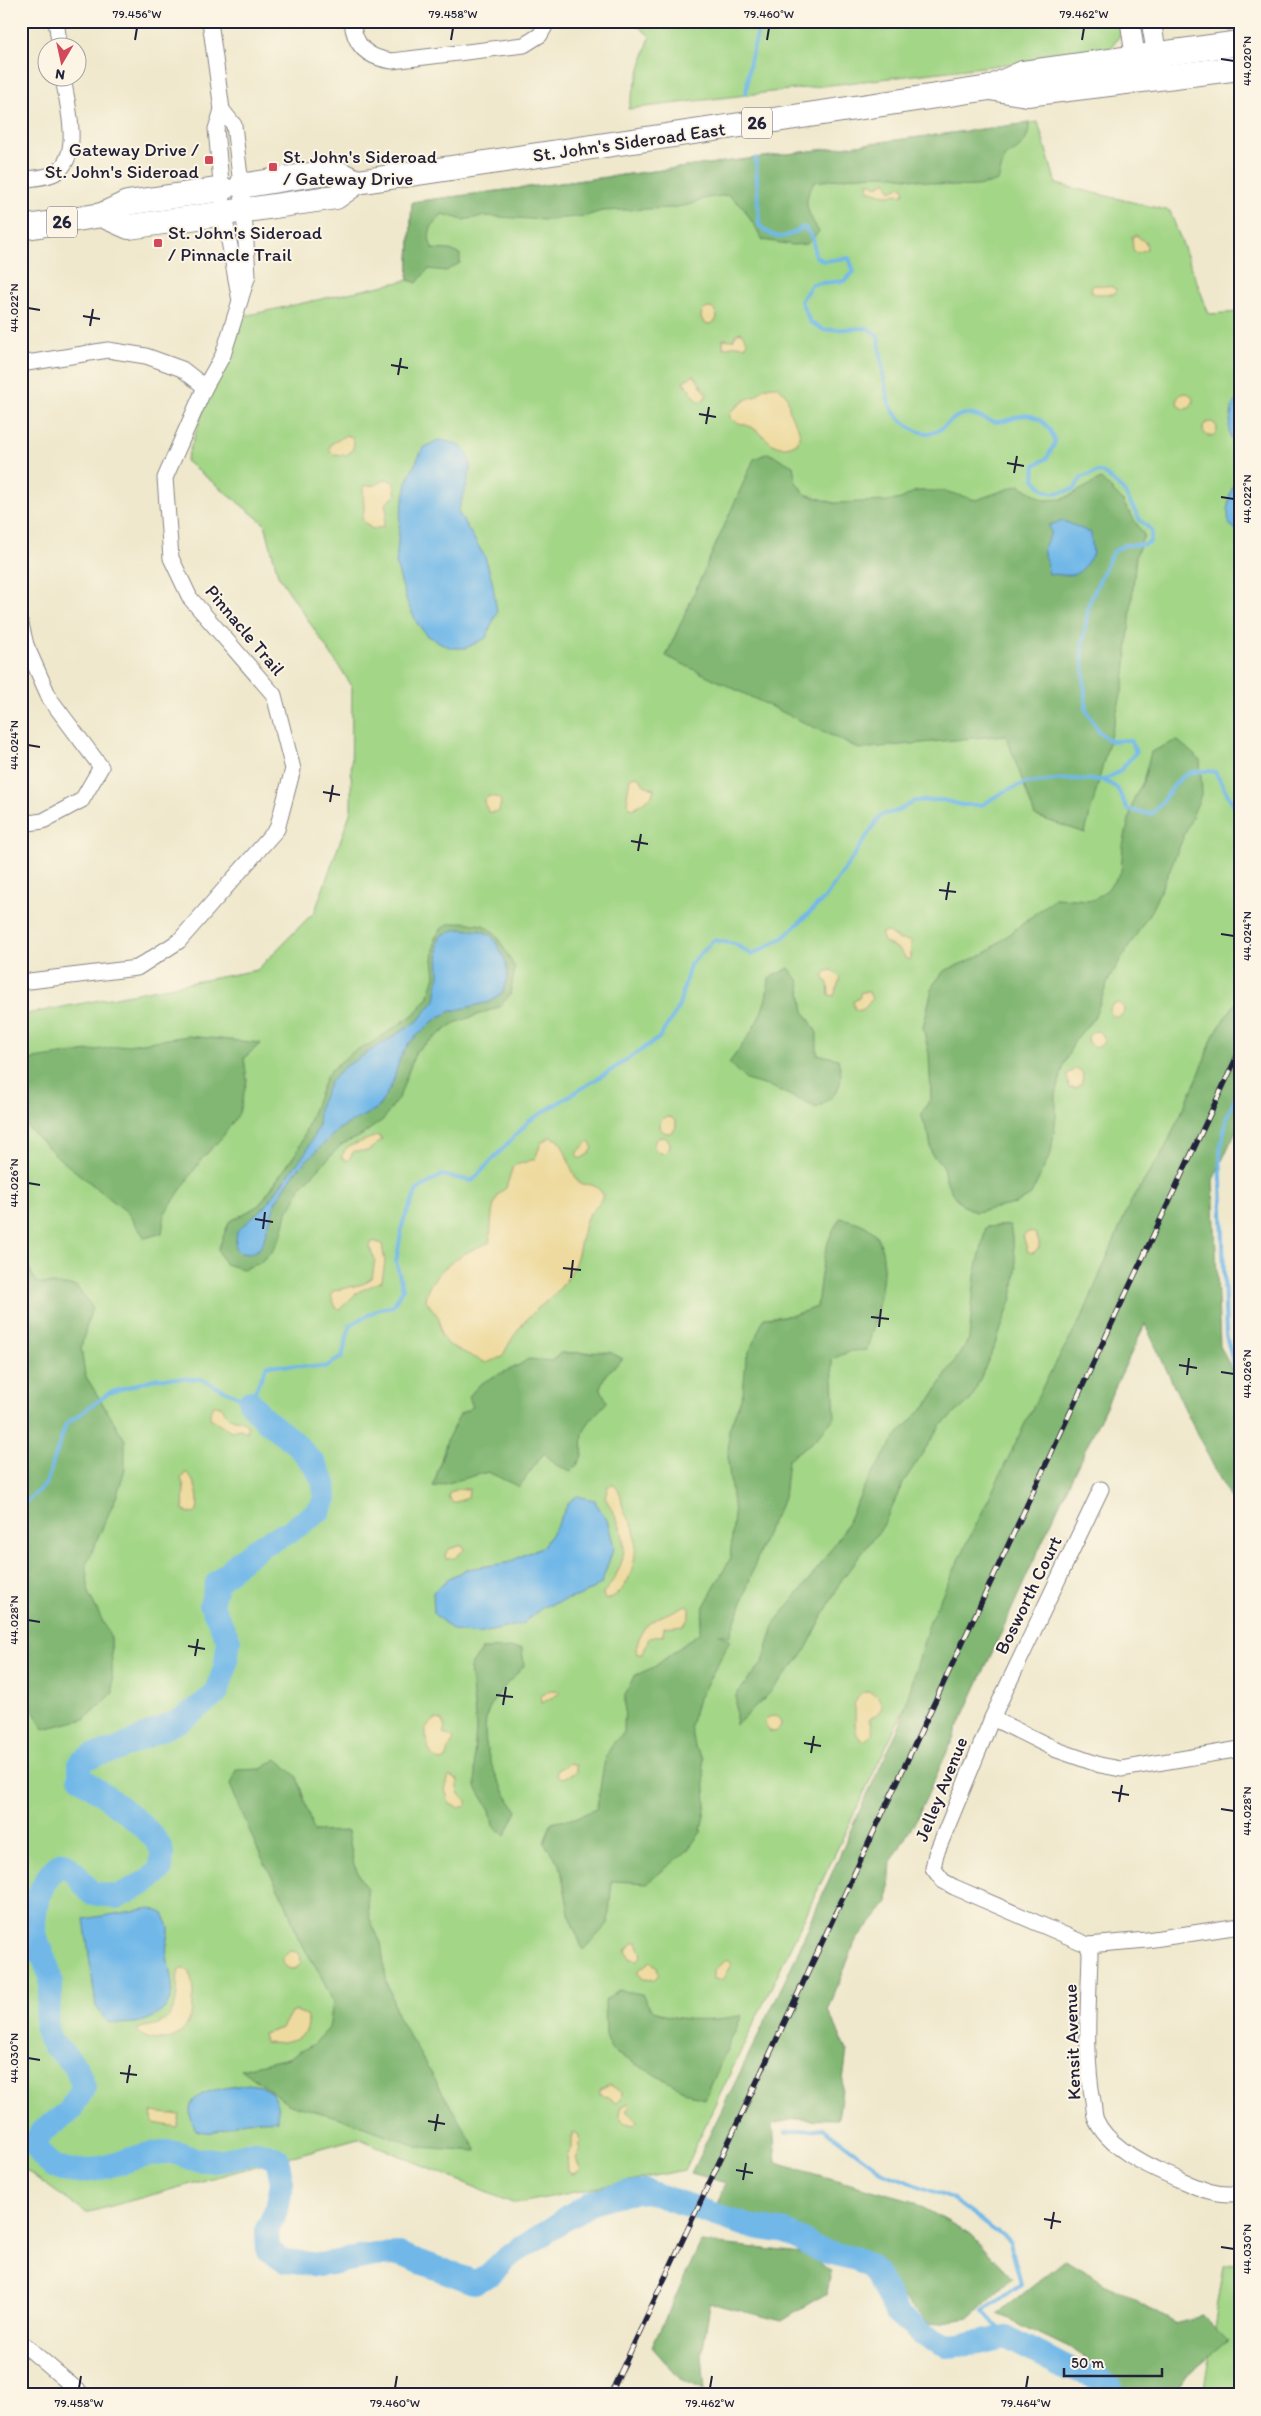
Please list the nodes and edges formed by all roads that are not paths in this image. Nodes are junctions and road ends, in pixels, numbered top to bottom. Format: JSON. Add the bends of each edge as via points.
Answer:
{"nodes":[{"id":1,"x":56,"y":21,"type":"edge"},
{"id":2,"x":210,"y":21,"type":"edge"},
{"id":3,"x":352,"y":21,"type":"edge"},
{"id":4,"x":548,"y":21,"type":"edge"},
{"id":5,"x":1130,"y":21,"type":"edge"},
{"id":6,"x":1151,"y":21,"type":"edge"},
{"id":7,"x":59,"y":38,"type":"edge"},
{"id":8,"x":1240,"y":43,"type":"edge"},
{"id":9,"x":1155,"y":54,"type":"junction"},
{"id":10,"x":1240,"y":68,"type":"edge"},
{"id":11,"x":1113,"y":72,"type":"junction"},
{"id":12,"x":1159,"y":78,"type":"junction"},
{"id":13,"x":65,"y":88,"type":"edge"},
{"id":14,"x":21,"y":180,"type":"edge"},
{"id":15,"x":357,"y":182,"type":"junction"},
{"id":16,"x":232,"y":187,"type":"junction"},
{"id":17,"x":234,"y":212,"type":"junction"},
{"id":18,"x":102,"y":216,"type":"junction"},
{"id":19,"x":21,"y":228,"type":"edge"},
{"id":20,"x":240,"y":302,"type":"junction"},
{"id":21,"x":21,"y":364,"type":"edge"},
{"id":22,"x":205,"y":387,"type":"junction"},
{"id":23,"x":21,"y":624,"type":"edge"},
{"id":24,"x":21,"y":824,"type":"edge"},
{"id":25,"x":21,"y":982,"type":"edge"},
{"id":26,"x":1101,"y":1489,"type":"dead end"},
{"id":27,"x":992,"y":1718,"type":"junction"},
{"id":28,"x":1240,"y":1749,"type":"edge"},
{"id":29,"x":1240,"y":1926,"type":"edge"},
{"id":30,"x":1088,"y":1945,"type":"junction"},
{"id":31,"x":1240,"y":2192,"type":"edge"},
{"id":32,"x":21,"y":2342,"type":"edge"},
{"id":33,"x":83,"y":2395,"type":"edge"}],
"edges":[{"from":1,"to":7,"type":"street"},
{"from":2,"to":16,"type":"street","via":[[222,110],[234,125]]},
{"from":3,"to":4,"type":"street","via":[[360,45],[375,59],[392,62],[524,45],[540,34]]},
{"from":5,"to":9,"type":"street"},
{"from":6,"to":9,"type":"street"},
{"from":8,"to":9,"type":"main road","name":"St. John's Sideroad East"},
{"from":9,"to":11,"type":"main road","name":"St. John's Sideroad East"},
{"from":9,"to":12,"type":"street"},
{"from":10,"to":12,"type":"main road","name":"St. John's Sideroad East"},
{"from":11,"to":12,"type":"main road","name":"St. John's Sideroad East"},
{"from":11,"to":15,"type":"main road","name":"St. John's Sideroad East","number":"26","via":[[1023,73],[990,88]]},
{"from":13,"to":14,"type":"street","via":[[72,142],[70,155],[65,165],[54,174]]},
{"from":15,"to":16,"type":"main road","name":"St. John's Sideroad East","number":"26","via":[[334,171]]},
{"from":15,"to":17,"type":"main road","name":"St. John's Sideroad East","number":"26","via":[[336,197]]},
{"from":16,"to":17,"type":"street","name":"Pinnacle Trail"},
{"from":16,"to":17,"type":"street"},
{"from":16,"to":18,"type":"main road","name":"St. John's Sideroad East","number":"26","via":[[126,203]]},
{"from":17,"to":18,"type":"main road","name":"St. John's Sideroad East","number":"26","via":[[129,226]]},
{"from":17,"to":20,"type":"street","name":"Pinnacle Trail"},
{"from":17,"to":20,"type":"street","name":"Pinnacle Trail","via":[[248,275]]},
{"from":18,"to":19,"type":"main road","name":"St. John's Sideroad East","number":"26"},
{"from":20,"to":22,"type":"street","name":"Pinnacle Trail","via":[[223,355]]},
{"from":21,"to":22,"type":"street","via":[[108,350],[146,356],[182,369]]},
{"from":22,"to":25,"type":"street","name":"Pinnacle Trail","via":[[165,478],[171,558],[190,598],[274,695],[293,769],[277,830],[179,941],[137,968]]},
{"from":23,"to":24,"type":"street","via":[[26,645],[50,699],[101,767],[82,800],[42,821]]},
{"from":26,"to":27,"type":"street","name":"Bosworth Court"},
{"from":27,"to":28,"type":"street","via":[[1057,1750],[1121,1769]]},
{"from":27,"to":30,"type":"street","name":"Jelley Avenue","via":[[933,1868],[943,1881],[954,1887]]},
{"from":29,"to":30,"type":"street","name":"Jelley Avenue"},
{"from":30,"to":31,"type":"street","name":"Kensit Avenue","via":[[1088,2049],[1096,2120],[1112,2142],[1165,2173],[1204,2190]]},
{"from":32,"to":33,"type":"street"}]}
